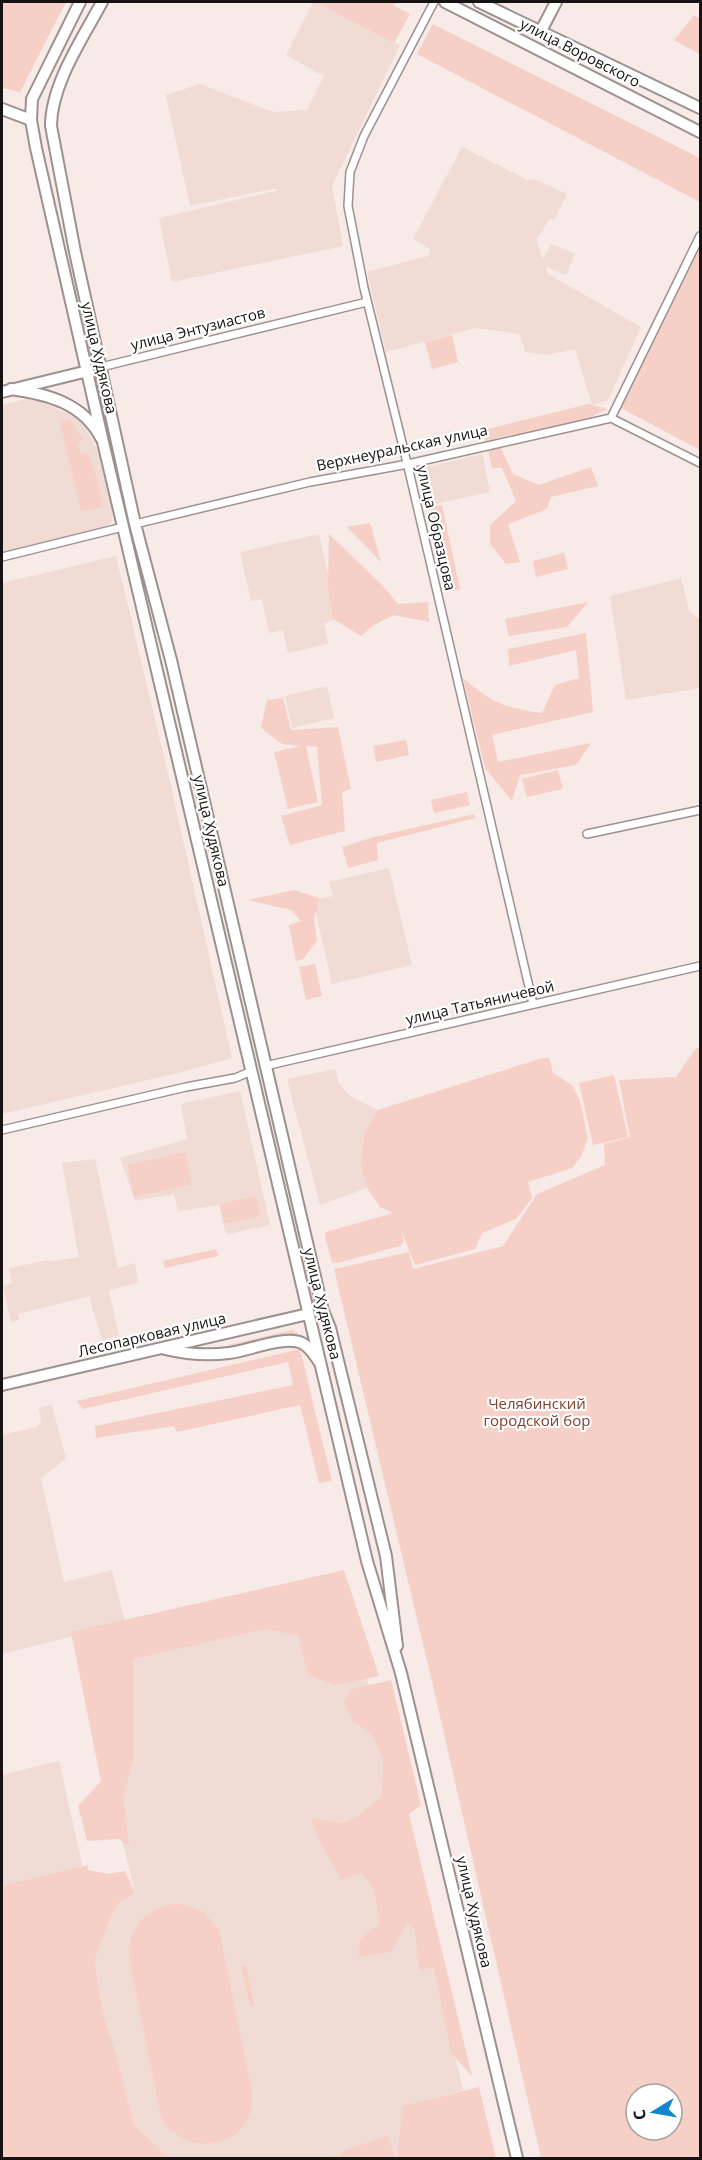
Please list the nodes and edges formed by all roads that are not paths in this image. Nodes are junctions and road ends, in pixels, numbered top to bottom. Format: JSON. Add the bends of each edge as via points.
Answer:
{"nodes":[{"id":1,"x":80,"y":2,"type":"edge"},
{"id":2,"x":102,"y":2,"type":"edge"},
{"id":3,"x":434,"y":2,"type":"edge"},
{"id":4,"x":445,"y":2,"type":"edge"},
{"id":5,"x":480,"y":2,"type":"edge"},
{"id":6,"x":556,"y":2,"type":"edge"},
{"id":7,"x":541,"y":31,"type":"junction"},
{"id":8,"x":700,"y":108,"type":"edge"},
{"id":9,"x":2,"y":109,"type":"edge"},
{"id":10,"x":31,"y":120,"type":"junction"},
{"id":11,"x":51,"y":126,"type":"junction"},
{"id":12,"x":700,"y":132,"type":"edge"},
{"id":13,"x":700,"y":236,"type":"edge"},
{"id":14,"x":367,"y":302,"type":"junction"},
{"id":15,"x":101,"y":368,"type":"junction"},
{"id":16,"x":88,"y":371,"type":"junction"},
{"id":17,"x":6,"y":391,"type":"edge"},
{"id":18,"x":610,"y":418,"type":"junction"},
{"id":19,"x":103,"y":442,"type":"junction"},
{"id":20,"x":700,"y":463,"type":"edge"},
{"id":21,"x":408,"y":464,"type":"junction"},
{"id":22,"x":135,"y":524,"type":"junction"},
{"id":23,"x":123,"y":527,"type":"junction"},
{"id":24,"x":2,"y":557,"type":"edge"},
{"id":25,"x":700,"y":810,"type":"edge"},
{"id":26,"x":587,"y":834,"type":"dead end"},
{"id":27,"x":700,"y":966,"type":"edge"},
{"id":28,"x":533,"y":1004,"type":"junction"},
{"id":29,"x":265,"y":1066,"type":"junction"},
{"id":30,"x":252,"y":1071,"type":"junction"},
{"id":31,"x":2,"y":1130,"type":"edge"},
{"id":32,"x":323,"y":1311,"type":"junction"},
{"id":33,"x":309,"y":1314,"type":"junction"},
{"id":34,"x":162,"y":1348,"type":"junction"},
{"id":35,"x":322,"y":1365,"type":"junction"},
{"id":36,"x":2,"y":1385,"type":"edge"},
{"id":37,"x":400,"y":1673,"type":"junction"},
{"id":38,"x":517,"y":2158,"type":"edge"}],
"edges":[{"from":1,"to":10,"type":"main road","name":"улица Худякова","via":[[36,88]]},
{"from":2,"to":11,"type":"main road","name":"улица Худякова","via":[[59,86]]},
{"from":3,"to":14,"type":"street","name":"улица Образцова","via":[[364,136],[350,172],[348,206],[352,238]]},
{"from":4,"to":12,"type":"main road","name":"улица Воровского"},
{"from":5,"to":7,"type":"main road","name":"улица Воровского"},
{"from":6,"to":7,"type":"main road"},
{"from":7,"to":8,"type":"main road","name":"улица Воровского"},
{"from":9,"to":10,"type":"main road"},
{"from":10,"to":11,"type":"main road"},
{"from":10,"to":16,"type":"main road","name":"улица Худякова"},
{"from":11,"to":15,"type":"main road","name":"улица Худякова"},
{"from":13,"to":18,"type":"street"},
{"from":14,"to":15,"type":"street","name":"улица Энтузиастов"},
{"from":14,"to":21,"type":"street","name":"улица Образцова"},
{"from":15,"to":16,"type":"main road","name":"улица Энтузиастов"},
{"from":15,"to":22,"type":"main road","name":"улица Худякова"},
{"from":16,"to":17,"type":"main road","name":"улица Энтузиастов"},
{"from":16,"to":19,"type":"main road","name":"улица Худякова"},
{"from":17,"to":19,"type":"main road","via":[[43,394],[67,404],[83,415]]},
{"from":18,"to":20,"type":"street"},
{"from":18,"to":21,"type":"street","name":"Верхнеуральская улица"},
{"from":19,"to":23,"type":"main road","name":"улица Худякова"},
{"from":21,"to":22,"type":"street","name":"Верхнеуральская улица","via":[[310,482]]},
{"from":21,"to":28,"type":"street","name":"улица Образцова"},
{"from":22,"to":23,"type":"main road","name":"Верхнеуральская улица"},
{"from":22,"to":29,"type":"main road","name":"улица Худякова","via":[[171,660]]},
{"from":23,"to":24,"type":"street","name":"Верхнеуральская улица"},
{"from":23,"to":30,"type":"main road","name":"улица Худякова"},
{"from":25,"to":26,"type":"street"},
{"from":27,"to":28,"type":"street","name":"улица Татьяничевой"},
{"from":28,"to":29,"type":"street","name":"улица Татьяничевой"},
{"from":29,"to":30,"type":"main road"},
{"from":29,"to":32,"type":"main road","name":"улица Худякова"},
{"from":30,"to":31,"type":"street"},
{"from":30,"to":33,"type":"main road","name":"улица Худякова"},
{"from":32,"to":33,"type":"main road","name":"Лесопарковая улица"},
{"from":32,"to":37,"type":"main road","name":"улица Худякова","via":[[386,1556]]},
{"from":33,"to":34,"type":"main road","name":"Лесопарковая улица"},
{"from":33,"to":35,"type":"main road","name":"улица Худякова"},
{"from":34,"to":35,"type":"main road","via":[[189,1354],[217,1354],[290,1340],[309,1348]]},
{"from":34,"to":36,"type":"main road","name":"Лесопарковая улица"},
{"from":35,"to":37,"type":"main road","name":"улица Худякова","via":[[366,1561]]},
{"from":37,"to":38,"type":"main road","name":"улица Худякова"}]}
